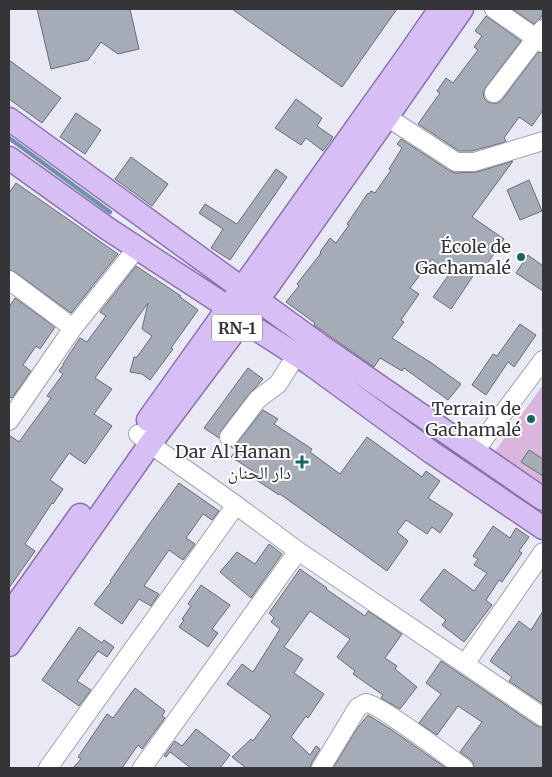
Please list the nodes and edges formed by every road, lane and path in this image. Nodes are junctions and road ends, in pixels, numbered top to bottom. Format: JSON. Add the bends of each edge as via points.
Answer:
{"nodes":[{"id":1,"x":440,"y":9,"type":"edge"},
{"id":2,"x":462,"y":9,"type":"edge"},
{"id":3,"x":494,"y":9,"type":"edge"},
{"id":4,"x":541,"y":36,"type":"edge"},
{"id":5,"x":494,"y":93,"type":"dead end"},
{"id":6,"x":387,"y":118,"type":"junction"},
{"id":7,"x":9,"y":119,"type":"edge"},
{"id":8,"x":543,"y":141,"type":"edge"},
{"id":9,"x":9,"y":158,"type":"edge"},
{"id":10,"x":315,"y":202,"type":"junction"},
{"id":11,"x":137,"y":248,"type":"junction"},
{"id":12,"x":11,"y":286,"type":"edge"},
{"id":13,"x":250,"y":294,"type":"junction"},
{"id":14,"x":236,"y":314,"type":"junction"},
{"id":15,"x":73,"y":328,"type":"junction"},
{"id":16,"x":297,"y":354,"type":"junction"},
{"id":17,"x":543,"y":360,"type":"edge"},
{"id":18,"x":9,"y":421,"type":"edge"},
{"id":19,"x":229,"y":437,"type":"dead end"},
{"id":20,"x":144,"y":439,"type":"junction"},
{"id":21,"x":474,"y":452,"type":"junction"},
{"id":22,"x":543,"y":499,"type":"edge"},
{"id":23,"x":236,"y":505,"type":"junction"},
{"id":24,"x":543,"y":528,"type":"edge"},
{"id":25,"x":298,"y":551,"type":"junction"},
{"id":26,"x":543,"y":552,"type":"edge"},
{"id":27,"x":10,"y":631,"type":"edge"},
{"id":28,"x":465,"y":664,"type":"junction"},
{"id":29,"x":543,"y":717,"type":"edge"},
{"id":30,"x":48,"y":768,"type":"edge"},
{"id":31,"x":142,"y":768,"type":"edge"},
{"id":32,"x":322,"y":768,"type":"edge"},
{"id":33,"x":464,"y":768,"type":"edge"}],
"edges":[{"from":1,"to":10,"type":"main road","number":"RN-1"},
{"from":2,"to":6,"type":"main road","number":"RN-1"},
{"from":3,"to":4,"type":"street"},
{"from":4,"to":5,"type":"street"},
{"from":6,"to":8,"type":"street","via":[[456,162],[474,162]]},
{"from":6,"to":10,"type":"main road","number":"RN-1"},
{"from":7,"to":13,"type":"main road"},
{"from":9,"to":11,"type":"main road"},
{"from":10,"to":13,"type":"main road","number":"RN-1"},
{"from":11,"to":14,"type":"main road"},
{"from":11,"to":15,"type":"street"},
{"from":12,"to":15,"type":"street"},
{"from":13,"to":14,"type":"main road","number":"RN-1"},
{"from":13,"to":21,"type":"main road"},
{"from":14,"to":16,"type":"main road"},
{"from":14,"to":20,"type":"main road","number":"RN-1"},
{"from":15,"to":18,"type":"street"},
{"from":16,"to":19,"type":"street","via":[[278,384],[258,398]]},
{"from":16,"to":24,"type":"main road","via":[[431,452]]},
{"from":17,"to":21,"type":"street"},
{"from":20,"to":23,"type":"street"},
{"from":20,"to":27,"type":"main road","number":"RN-1"},
{"from":21,"to":22,"type":"main road"},
{"from":23,"to":25,"type":"street"},
{"from":23,"to":30,"type":"street"},
{"from":25,"to":28,"type":"street"},
{"from":25,"to":31,"type":"street"},
{"from":26,"to":28,"type":"street"},
{"from":28,"to":29,"type":"street"},
{"from":32,"to":33,"type":"street","via":[[358,707],[366,704],[375,706]]}]}
